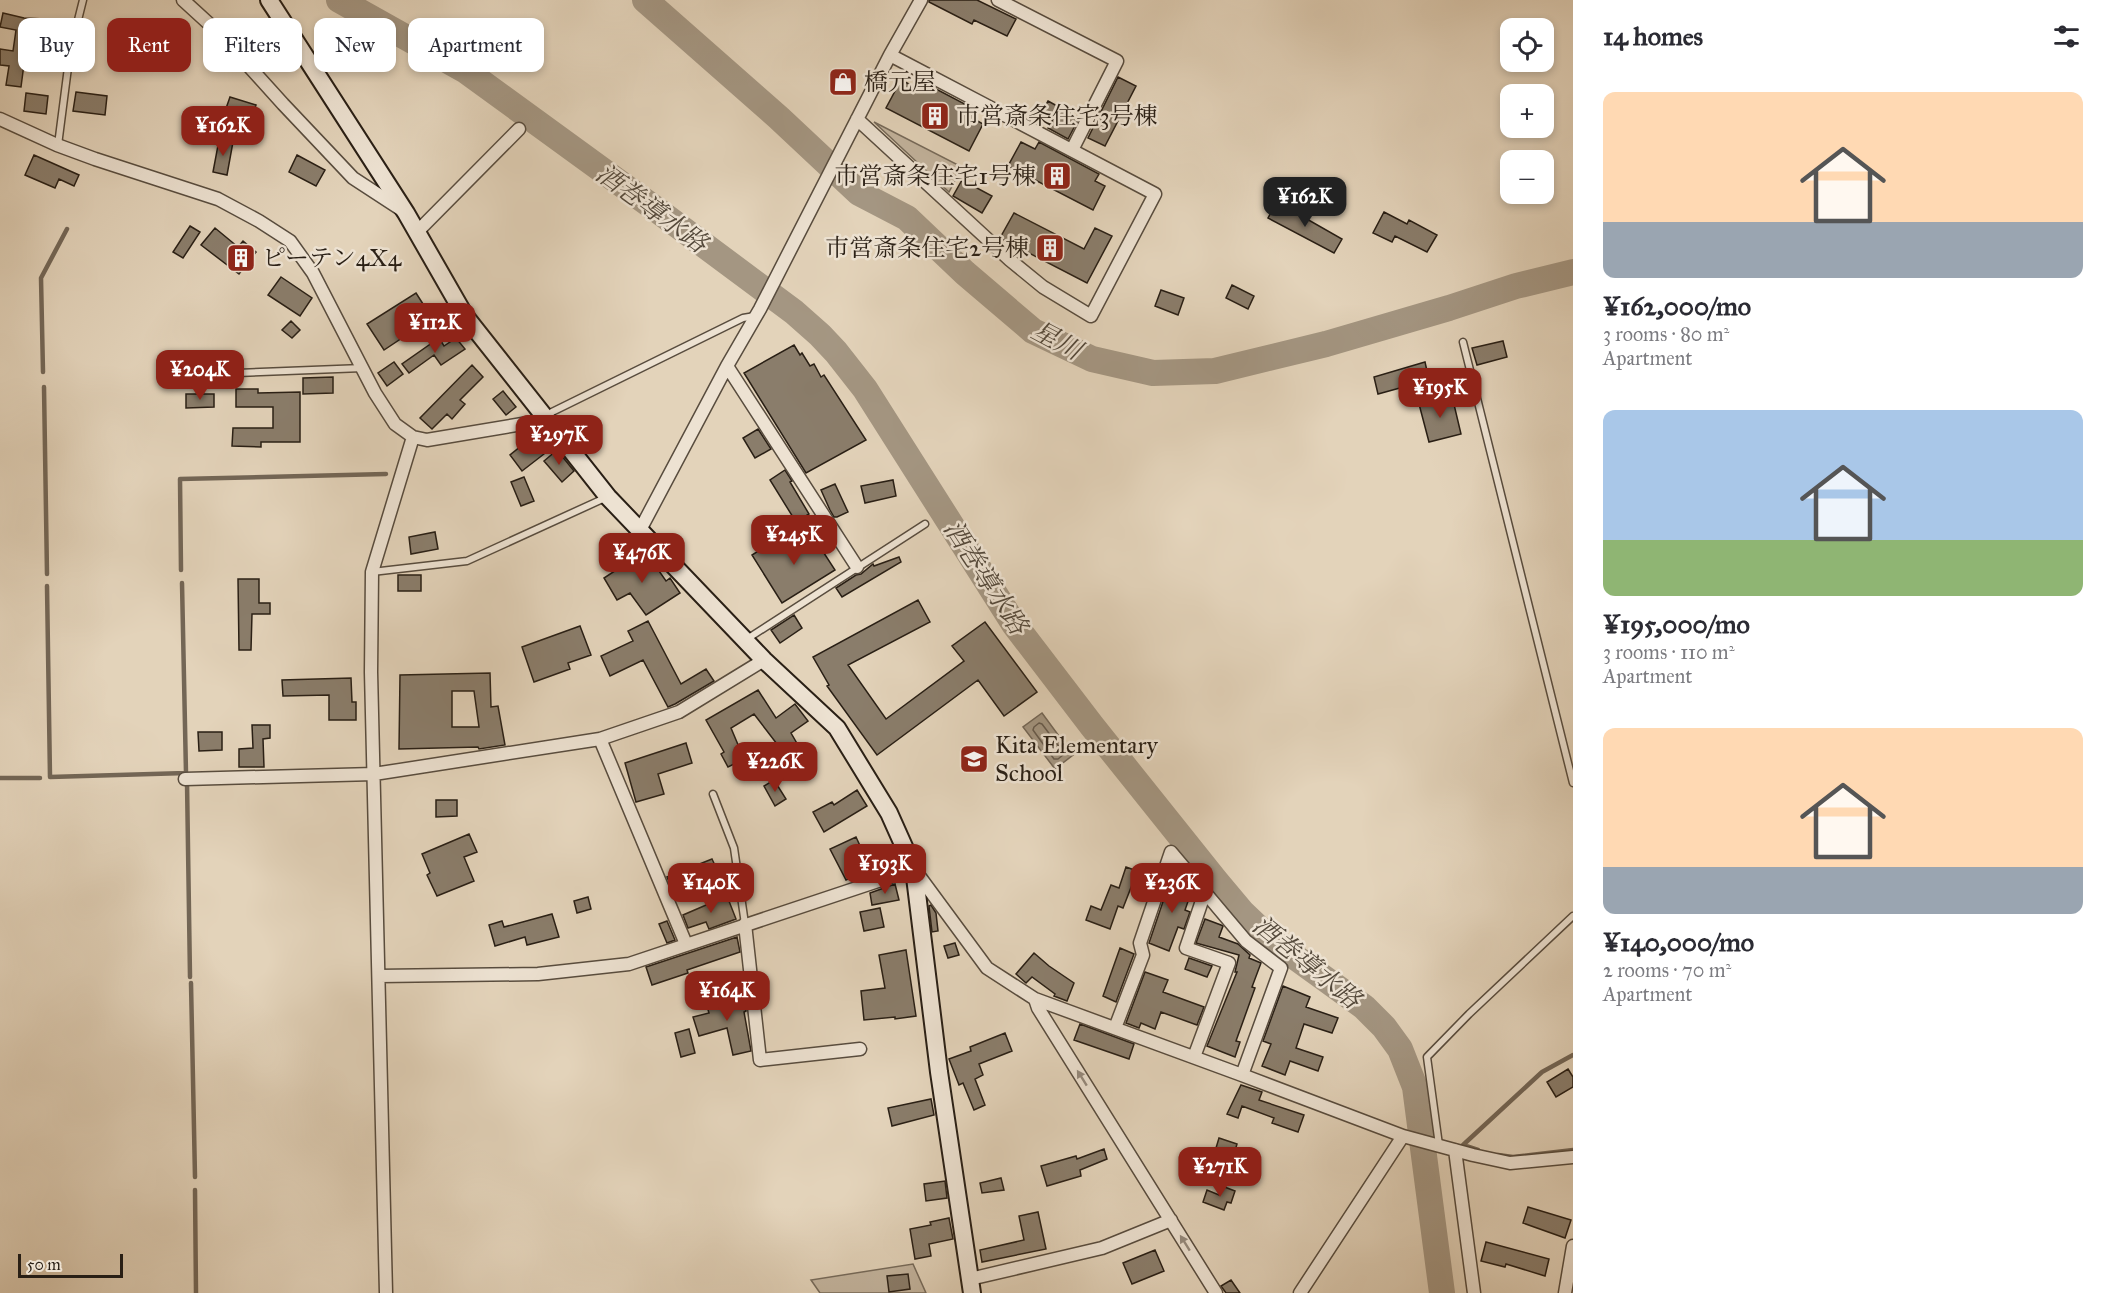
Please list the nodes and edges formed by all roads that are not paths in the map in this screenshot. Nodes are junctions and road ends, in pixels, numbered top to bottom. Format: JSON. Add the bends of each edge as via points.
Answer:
{"nodes":[{"id":1,"x":83,"y":0,"type":"edge"},
{"id":2,"x":183,"y":0,"type":"edge"},
{"id":3,"x":269,"y":0,"type":"edge"},
{"id":4,"x":921,"y":0,"type":"edge"},
{"id":5,"x":998,"y":0,"type":"edge"},
{"id":6,"x":890,"y":55,"type":"junction"},
{"id":7,"x":0,"y":119,"type":"edge"},
{"id":8,"x":856,"y":121,"type":"junction"},
{"id":9,"x":519,"y":129,"type":"dead end"},
{"id":10,"x":57,"y":145,"type":"junction"},
{"id":11,"x":1072,"y":150,"type":"junction"},
{"id":12,"x":406,"y":213,"type":"junction"},
{"id":13,"x":417,"y":232,"type":"junction"},
{"id":14,"x":758,"y":312,"type":"junction"},
{"id":15,"x":1463,"y":342,"type":"dead end"},
{"id":16,"x":727,"y":366,"type":"junction"},
{"id":17,"x":363,"y":368,"type":"junction"},
{"id":18,"x":188,"y":375,"type":"dead end"},
{"id":19,"x":546,"y":420,"type":"junction"},
{"id":20,"x":413,"y":437,"type":"junction"},
{"id":21,"x":608,"y":497,"type":"junction"},
{"id":22,"x":925,"y":524,"type":"dead end"},
{"id":23,"x":640,"y":530,"type":"junction"},
{"id":24,"x":857,"y":567,"type":"junction"},
{"id":25,"x":372,"y":572,"type":"junction"},
{"id":26,"x":746,"y":640,"type":"junction"},
{"id":27,"x":764,"y":660,"type":"junction"},
{"id":28,"x":600,"y":739,"type":"junction"},
{"id":29,"x":374,"y":774,"type":"junction"},
{"id":30,"x":184,"y":779,"type":"dead end"},
{"id":31,"x":1573,"y":783,"type":"edge"},
{"id":32,"x":713,"y":794,"type":"dead end"},
{"id":33,"x":914,"y":869,"type":"junction"},
{"id":34,"x":1205,"y":892,"type":"junction"},
{"id":35,"x":1573,"y":916,"type":"edge"},
{"id":36,"x":745,"y":924,"type":"junction"},
{"id":37,"x":686,"y":944,"type":"junction"},
{"id":38,"x":379,"y":976,"type":"junction"},
{"id":39,"x":1035,"y":999,"type":"junction"},
{"id":40,"x":1115,"y":1028,"type":"junction"},
{"id":41,"x":860,"y":1048,"type":"dead end"},
{"id":42,"x":1194,"y":1057,"type":"junction"},
{"id":43,"x":1242,"y":1075,"type":"junction"},
{"id":44,"x":1407,"y":1137,"type":"junction"},
{"id":45,"x":1436,"y":1145,"type":"junction"},
{"id":46,"x":1455,"y":1150,"type":"junction"},
{"id":47,"x":1573,"y":1157,"type":"edge"},
{"id":48,"x":1171,"y":1220,"type":"junction"},
{"id":49,"x":1573,"y":1246,"type":"edge"},
{"id":50,"x":971,"y":1286,"type":"edge"},
{"id":51,"x":386,"y":1293,"type":"edge"},
{"id":52,"x":1216,"y":1293,"type":"edge"},
{"id":53,"x":1300,"y":1293,"type":"edge"},
{"id":54,"x":1474,"y":1293,"type":"edge"},
{"id":55,"x":1565,"y":1293,"type":"edge"}],
"edges":[{"from":1,"to":10,"type":"lane","via":[[70,52]]},
{"from":2,"to":12,"type":"street","via":[[218,32],[353,178]]},
{"from":3,"to":12,"type":"street"},
{"from":4,"to":6,"type":"street"},
{"from":5,"to":11,"type":"street","via":[[1117,61]]},
{"from":6,"to":8,"type":"street"},
{"from":6,"to":11,"type":"street"},
{"from":7,"to":10,"type":"street"},
{"from":8,"to":11,"type":"street","via":[[1010,260],[1043,287],[1091,316],[1155,194]]},
{"from":8,"to":14,"type":"street"},
{"from":9,"to":13,"type":"street"},
{"from":10,"to":17,"type":"street","via":[[218,199],[290,241],[313,273]]},
{"from":12,"to":13,"type":"street"},
{"from":13,"to":19,"type":"street","via":[[465,316]]},
{"from":14,"to":16,"type":"street"},
{"from":14,"to":19,"type":"lane","via":[[552,412]]},
{"from":15,"to":31,"type":"lane"},
{"from":16,"to":23,"type":"street"},
{"from":16,"to":24,"type":"street"},
{"from":17,"to":18,"type":"lane"},
{"from":17,"to":20,"type":"street","via":[[395,424]]},
{"from":19,"to":20,"type":"street","via":[[427,440]]},
{"from":19,"to":21,"type":"street"},
{"from":20,"to":25,"type":"street"},
{"from":21,"to":23,"type":"street"},
{"from":21,"to":25,"type":"lane","via":[[467,561]]},
{"from":22,"to":24,"type":"lane"},
{"from":23,"to":26,"type":"street"},
{"from":24,"to":26,"type":"lane"},
{"from":25,"to":29,"type":"street"},
{"from":26,"to":27,"type":"street"},
{"from":27,"to":28,"type":"street","via":[[679,712]]},
{"from":27,"to":33,"type":"street","via":[[837,728],[889,813]]},
{"from":28,"to":29,"type":"street"},
{"from":28,"to":37,"type":"street"},
{"from":29,"to":30,"type":"street"},
{"from":29,"to":38,"type":"street"},
{"from":32,"to":36,"type":"lane","via":[[734,848]]},
{"from":33,"to":36,"type":"street"},
{"from":33,"to":39,"type":"street","via":[[987,968]]},
{"from":33,"to":50,"type":"street"},
{"from":34,"to":40,"type":"street","via":[[1171,852],[1140,943],[1143,955]]},
{"from":34,"to":42,"type":"street","via":[[1186,948],[1228,963]]},
{"from":34,"to":43,"type":"street","via":[[1246,941],[1281,968]]},
{"from":35,"to":45,"type":"lane","via":[[1427,1057]]},
{"from":36,"to":37,"type":"street"},
{"from":36,"to":41,"type":"street","via":[[760,1060]]},
{"from":37,"to":38,"type":"street","via":[[629,964],[538,974]]},
{"from":38,"to":51,"type":"street"},
{"from":39,"to":40,"type":"street"},
{"from":48,"to":39,"type":"street","one_way":true},
{"from":40,"to":42,"type":"street"},
{"from":42,"to":43,"type":"street"},
{"from":43,"to":44,"type":"street"},
{"from":44,"to":45,"type":"street"},
{"from":44,"to":53,"type":"street"},
{"from":45,"to":46,"type":"street"},
{"from":46,"to":47,"type":"street","via":[[1510,1163]]},
{"from":46,"to":54,"type":"street"},
{"from":48,"to":50,"type":"street","via":[[1102,1248]]},
{"from":52,"to":48,"type":"street","one_way":true},
{"from":49,"to":55,"type":"street"}]}
